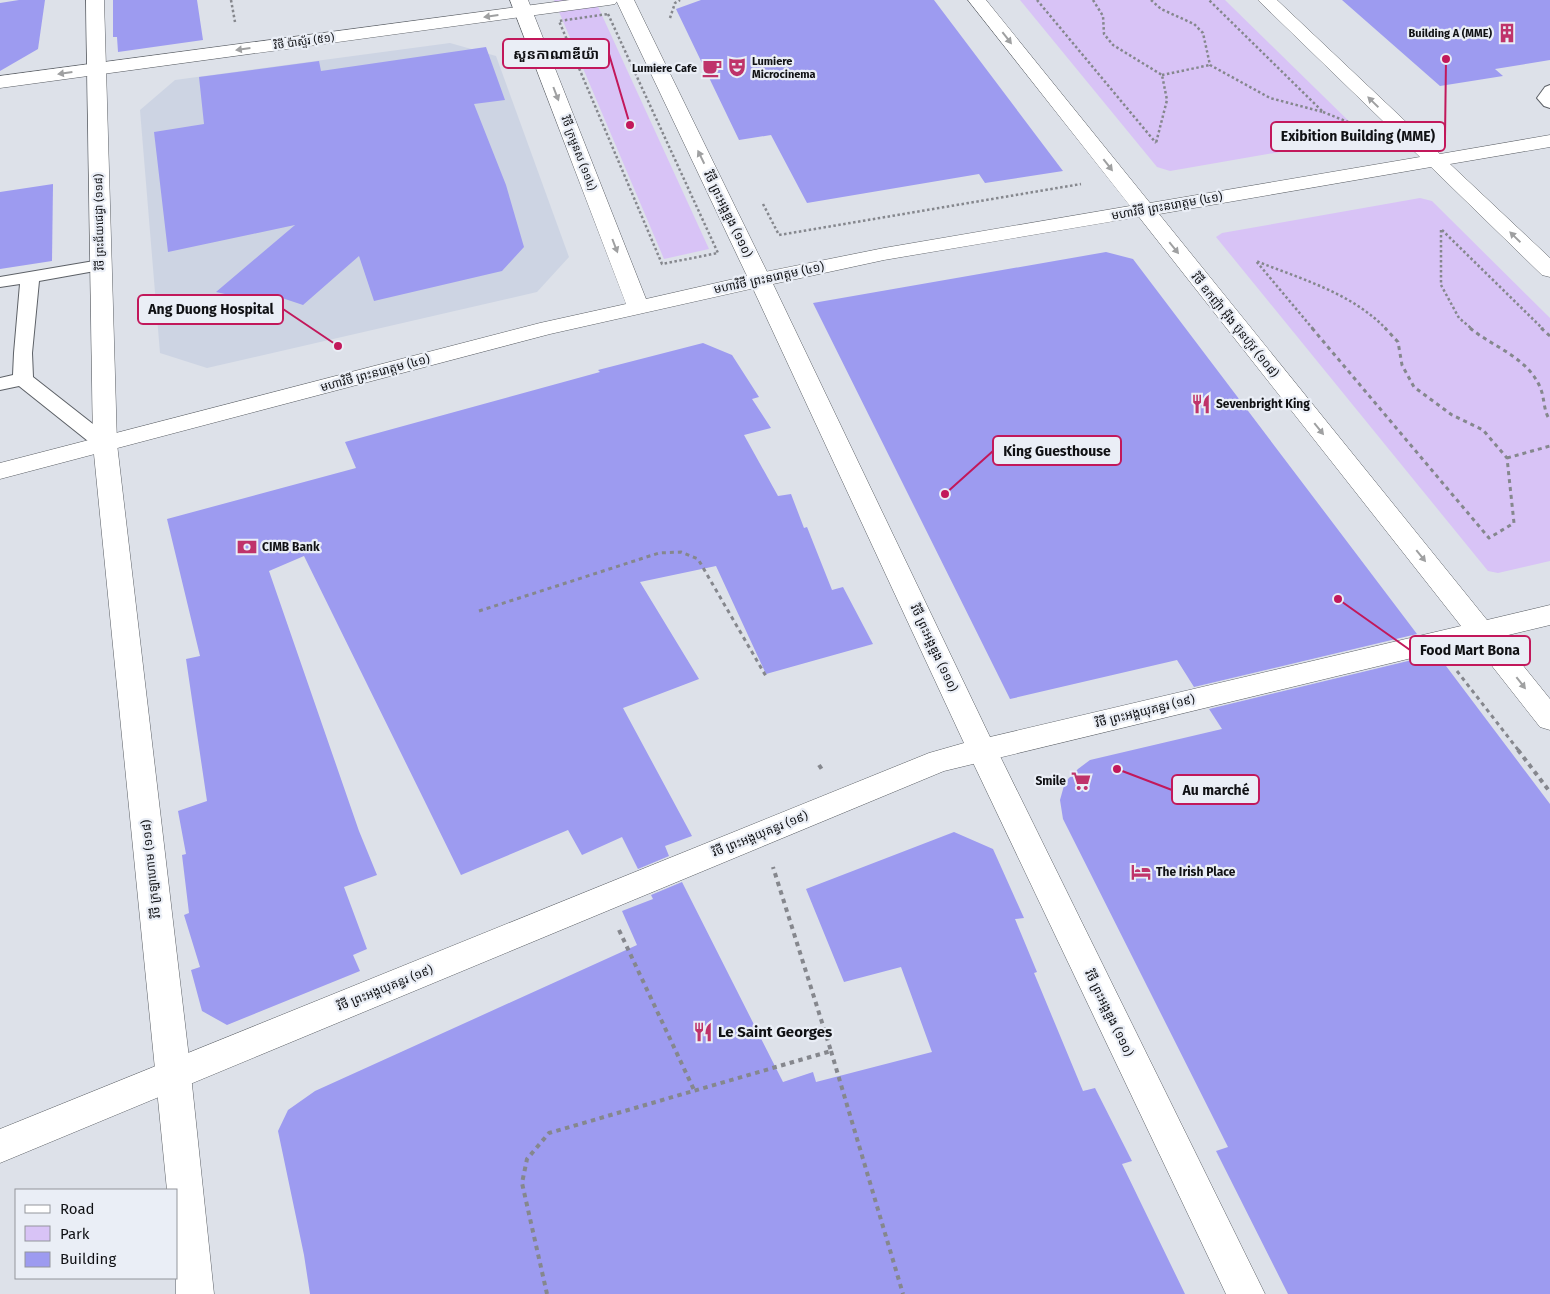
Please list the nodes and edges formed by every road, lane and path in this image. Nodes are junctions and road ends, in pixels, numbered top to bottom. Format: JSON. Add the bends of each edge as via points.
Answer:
{"nodes":[{"id":1,"x":94,"y":0,"type":"edge"},
{"id":2,"x":609,"y":0,"type":"edge"},
{"id":3,"x":625,"y":0,"type":"edge"},
{"id":4,"x":680,"y":0,"type":"edge"},
{"id":5,"x":977,"y":0,"type":"edge"},
{"id":6,"x":1037,"y":0,"type":"edge"},
{"id":7,"x":1093,"y":0,"type":"edge"},
{"id":8,"x":1151,"y":0,"type":"edge"},
{"id":9,"x":1209,"y":0,"type":"edge"},
{"id":10,"x":1267,"y":0,"type":"edge"},
{"id":11,"x":521,"y":6,"type":"edge"},
{"id":12,"x":669,"y":21,"type":"dead end"},
{"id":13,"x":1210,"y":65,"type":"junction"},
{"id":14,"x":96,"y":69,"type":"junction"},
{"id":15,"x":1162,"y":75,"type":"junction"},
{"id":16,"x":0,"y":82,"type":"edge"},
{"id":17,"x":1550,"y":90,"type":"edge"},
{"id":18,"x":1550,"y":103,"type":"edge"},
{"id":19,"x":1550,"y":141,"type":"edge"},
{"id":20,"x":1434,"y":160,"type":"junction"},
{"id":21,"x":1080,"y":180,"type":"dead end"},
{"id":22,"x":762,"y":201,"type":"dead end"},
{"id":23,"x":1143,"y":210,"type":"junction"},
{"id":24,"x":718,"y":252,"type":"joint"},
{"id":25,"x":100,"y":265,"type":"junction"},
{"id":26,"x":1550,"y":270,"type":"edge"},
{"id":27,"x":30,"y":277,"type":"junction"},
{"id":28,"x":760,"y":280,"type":"junction"},
{"id":29,"x":0,"y":282,"type":"edge"},
{"id":30,"x":638,"y":306,"type":"junction"},
{"id":31,"x":1550,"y":336,"type":"edge"},
{"id":32,"x":23,"y":379,"type":"junction"},
{"id":33,"x":0,"y":384,"type":"edge"},
{"id":34,"x":1550,"y":420,"type":"edge"},
{"id":35,"x":105,"y":444,"type":"junction"},
{"id":36,"x":1550,"y":446,"type":"edge"},
{"id":37,"x":1507,"y":458,"type":"junction"},
{"id":38,"x":0,"y":471,"type":"edge"},
{"id":39,"x":479,"y":611,"type":"dead end"},
{"id":40,"x":1550,"y":615,"type":"edge"},
{"id":41,"x":1480,"y":630,"type":"junction"},
{"id":42,"x":1454,"y":667,"type":"dead end"},
{"id":43,"x":767,"y":678,"type":"dead end"},
{"id":44,"x":1550,"y":719,"type":"edge"},
{"id":45,"x":982,"y":750,"type":"junction"},
{"id":46,"x":1550,"y":792,"type":"edge"},
{"id":47,"x":763,"y":833,"type":"junction"},
{"id":48,"x":604,"y":898,"type":"junction"},
{"id":49,"x":831,"y":1051,"type":"junction"},
{"id":50,"x":174,"y":1075,"type":"junction"},
{"id":51,"x":695,"y":1092,"type":"junction"},
{"id":52,"x":0,"y":1146,"type":"edge"},
{"id":53,"x":196,"y":1294,"type":"edge"},
{"id":54,"x":547,"y":1294,"type":"edge"},
{"id":55,"x":903,"y":1294,"type":"edge"},
{"id":56,"x":1246,"y":1294,"type":"edge"}],
"edges":[{"from":1,"to":14,"type":"street","name":"វិថី ព្រះជ័យជេដ្ធា (១១៨)"},
{"from":2,"to":11,"type":"street","name":"វិថី ប៉ាស្ទ័រ (៥១)"},
{"from":28,"to":3,"type":"street","name":"វិថី ព្រះអង្គឌួង (១១០)","one_way":true},
{"from":4,"to":12,"type":"path","via":[[675,3]]},
{"from":5,"to":23,"type":"street","name":"វិថី ឧកញ៉ា អ៊ីង ប៊ុនហ៊ូវ (១០៨)","one_way":true},
{"from":6,"to":15,"type":"path","via":[[1156,143],[1167,100]]},
{"from":7,"to":15,"type":"path","via":[[1106,23],[1104,34],[1113,45]]},
{"from":8,"to":13,"type":"path","via":[[1161,9],[1194,24],[1203,33]]},
{"from":9,"to":13,"type":"path","via":[[1323,112],[1270,98]]},
{"from":20,"to":10,"type":"street","one_way":true},
{"from":11,"to":14,"type":"street","name":"វិថី ប៉ាស្ទ័រ (៥១)","one_way":true},
{"from":11,"to":30,"type":"street","name":"វិថី ក្រមួនស (១១៤)","one_way":true},
{"from":13,"to":15,"type":"path"},
{"from":14,"to":16,"type":"street","name":"វិថី ប៉ាស្ទ័រ (៥១)","one_way":true},
{"from":14,"to":25,"type":"street","name":"វិថី ព្រះជ័យជេដ្ធា (១១៨)"},
{"from":17,"to":18,"type":"lane","via":[[1545,98]]},
{"from":19,"to":20,"type":"street","name":"មហាវិថី ព្រះនរោត្តម (៤១)"},
{"from":20,"to":23,"type":"street","name":"មហាវិថី ព្រះនរោត្តម (៤១)"},
{"from":26,"to":20,"type":"street","one_way":true},
{"from":21,"to":22,"type":"path","via":[[1083,184],[779,235]]},
{"from":23,"to":28,"type":"street","name":"មហាវិថី ព្រះនរោត្តម (៤១)","via":[[884,254]]},
{"from":23,"to":41,"type":"street","name":"វិថី ឧកញ៉ា អ៊ីង ប៊ុនហ៊ូវ (១០៨)","one_way":true},
{"from":24,"to":24,"type":"path","via":[[662,264],[559,21],[608,14]]},
{"from":25,"to":27,"type":"lane"},
{"from":25,"to":35,"type":"street","name":"វិថី ព្រះជ័យជេដ្ធា (១១៨)"},
{"from":27,"to":29,"type":"lane"},
{"from":27,"to":32,"type":"lane"},
{"from":28,"to":30,"type":"street","name":"មហាវិថី ព្រះនរោត្តម (៤១)"},
{"from":28,"to":45,"type":"street","name":"វិថី ព្រះអង្គឌួង (១១០)"},
{"from":30,"to":35,"type":"street","name":"មហាវិថី ព្រះនរោត្តម (៤១)"},
{"from":31,"to":34,"type":"path","via":[[1441,230],[1441,285],[1459,318],[1528,369],[1540,386],[1546,416]]},
{"from":32,"to":33,"type":"lane"},
{"from":32,"to":35,"type":"lane"},
{"from":35,"to":38,"type":"street","name":"មហាវិថី ព្រះនរោត្តម (៤១)"},
{"from":35,"to":50,"type":"street","name":"វិថី ក្រឡាហោម (១១៨)"},
{"from":36,"to":37,"type":"path"},
{"from":37,"to":37,"type":"path","via":[[1514,523],[1489,538],[1256,260],[1332,291],[1371,313],[1398,342],[1402,365],[1414,387],[1452,415],[1483,430]]},
{"from":39,"to":43,"type":"path","via":[[659,553],[681,552],[698,558]]},
{"from":40,"to":41,"type":"street","name":"វិថី ព្រះអង្គយុគន្ធរ (១៩)"},
{"from":41,"to":44,"type":"street","name":"វិថី ឧកញ៉ា អ៊ីង ប៊ុនហ៊ូវ (១០៨)","one_way":true},
{"from":41,"to":45,"type":"street","name":"វិថី ព្រះអង្គយុគន្ធរ (១៩)"},
{"from":42,"to":46,"type":"path"},
{"from":45,"to":47,"type":"street","name":"វិថី ព្រះអង្គយុគន្ធរ (១៩)","via":[[939,761]]},
{"from":45,"to":56,"type":"street","name":"វិថី ព្រះអង្គឌួង (១១០)"},
{"from":47,"to":48,"type":"street","name":"វិថី ព្រះអង្គយុគន្ធរ (១៩)"},
{"from":47,"to":49,"type":"path"},
{"from":48,"to":50,"type":"street","name":"វិថី ព្រះអង្គយុគន្ធរ (១៩)"},
{"from":48,"to":51,"type":"path"},
{"from":49,"to":51,"type":"path"},
{"from":49,"to":55,"type":"path"},
{"from":50,"to":52,"type":"street","name":"វិថី ព្រះអង្គយុគន្ធរ (១៩)"},
{"from":50,"to":53,"type":"street","name":"វិថី ក្រឡាហោម (១១៨)"},
{"from":51,"to":54,"type":"path","via":[[549,1133],[526,1159],[522,1183]]}]}
